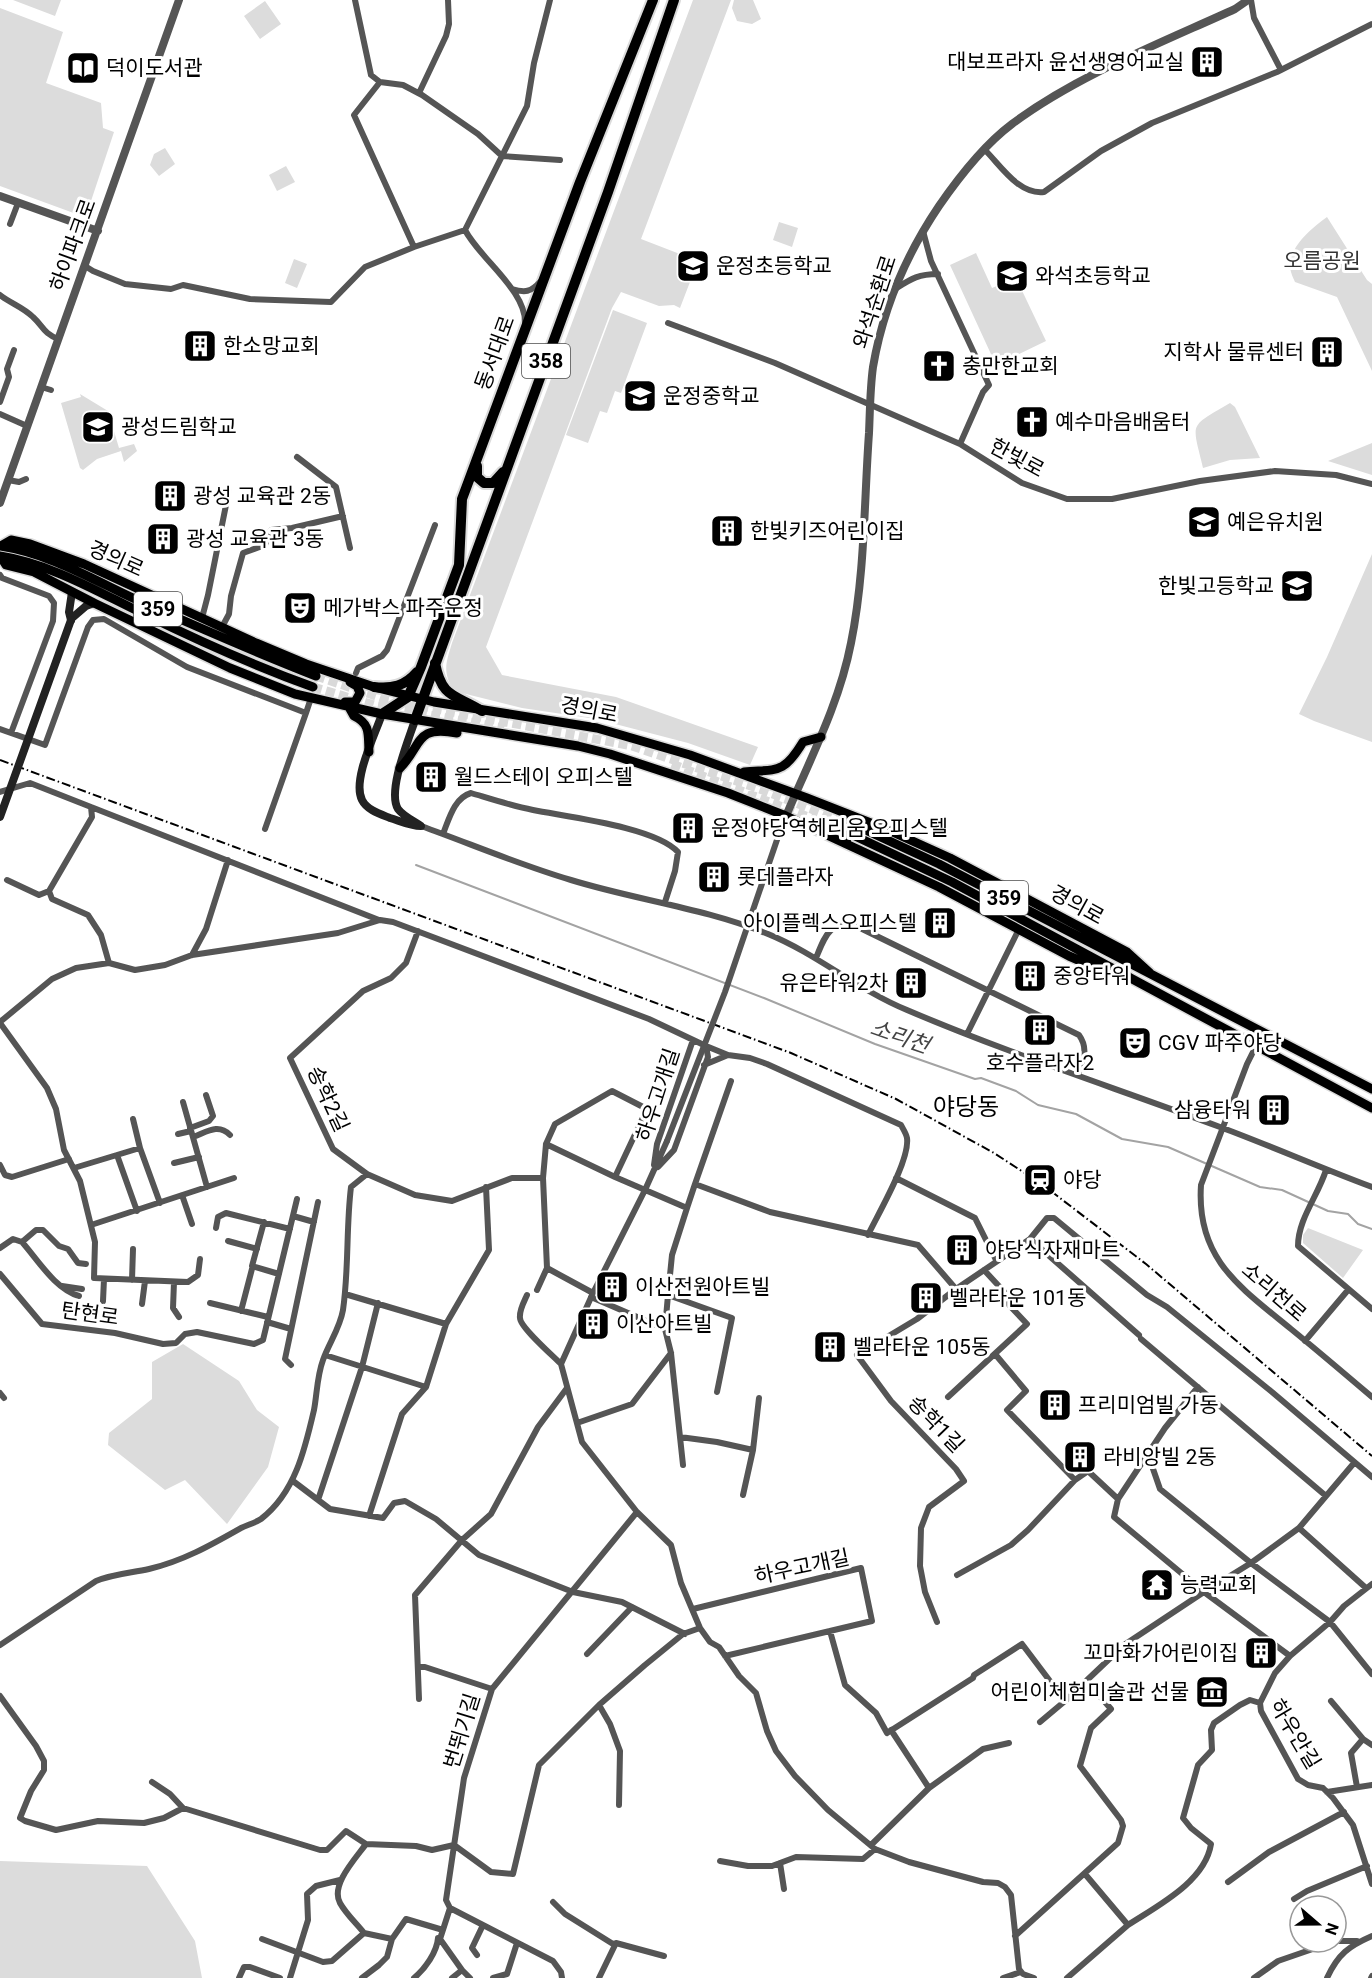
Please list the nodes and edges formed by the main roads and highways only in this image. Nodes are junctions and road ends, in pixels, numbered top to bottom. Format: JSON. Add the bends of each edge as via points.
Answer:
{"nodes":[{"id":1,"x":645,"y":0,"type":"edge"},
{"id":2,"x":653,"y":0,"type":"edge"},
{"id":3,"x":674,"y":0,"type":"edge"},
{"id":4,"x":681,"y":0,"type":"edge"},
{"id":5,"x":580,"y":182,"type":"junction"},
{"id":6,"x":608,"y":192,"type":"junction"},
{"id":7,"x":482,"y":446,"type":"junction"},
{"id":8,"x":511,"y":458,"type":"junction"},
{"id":9,"x":0,"y":551,"type":"edge"},
{"id":10,"x":72,"y":592,"type":"junction"},
{"id":11,"x":94,"y":603,"type":"junction"},
{"id":12,"x":71,"y":619,"type":"junction"},
{"id":13,"x":435,"y":662,"type":"junction"},
{"id":14,"x":421,"y":668,"type":"junction"},
{"id":15,"x":316,"y":676,"type":"tunnel mouth"},
{"id":16,"x":348,"y":678,"type":"junction"},
{"id":17,"x":313,"y":687,"type":"tunnel mouth"},
{"id":18,"x":375,"y":687,"type":"junction"},
{"id":19,"x":408,"y":696,"type":"junction"},
{"id":20,"x":422,"y":700,"type":"junction"},
{"id":21,"x":339,"y":704,"type":"junction"},
{"id":22,"x":349,"y":707,"type":"junction"},
{"id":23,"x":482,"y":711,"type":"junction"},
{"id":24,"x":382,"y":714,"type":"junction"},
{"id":25,"x":415,"y":720,"type":"junction"},
{"id":26,"x":476,"y":730,"type":"junction"},
{"id":27,"x":821,"y":737,"type":"road end"},
{"id":28,"x":369,"y":752,"type":"junction"},
{"id":29,"x":400,"y":768,"type":"junction"},
{"id":30,"x":740,"y":773,"type":"junction"},
{"id":31,"x":0,"y":817,"type":"edge"},
{"id":32,"x":855,"y":826,"type":"junction"},
{"id":33,"x":847,"y":844,"type":"junction"},
{"id":34,"x":1128,"y":976,"type":"junction"},
{"id":35,"x":1372,"y":1089,"type":"edge"},
{"id":36,"x":1372,"y":1108,"type":"edge"}],
"edges":[{"from":1,"to":5,"type":"highway"},
{"from":2,"to":5,"type":"highway","name":"동서대로","number":"358"},
{"from":3,"to":6,"type":"highway","number":"358"},
{"from":4,"to":6,"type":"highway"},
{"from":5,"to":7,"type":"highway","name":"동서대로","number":"358"},
{"from":6,"to":8,"type":"highway","number":"358"},
{"from":7,"to":8,"type":"highway","via":[[476,468],[477,477],[484,483],[501,477]]},
{"from":7,"to":14,"type":"highway","name":"동서대로","number":"358","via":[[462,499],[459,565]]},
{"from":8,"to":13,"type":"highway","number":"358"},
{"from":9,"to":10,"type":"main road","name":"경의로","via":[[6,565],[34,572]]},
{"from":9,"to":15,"type":"main road","number":"359","via":[[28,552],[63,565]]},
{"from":9,"to":16,"type":"main road","name":"경의로","via":[[11,540],[51,551],[306,664]]},
{"from":9,"to":17,"type":"main road","name":"경의로","number":"359","via":[[43,567],[263,669]]},
{"from":10,"to":11,"type":"main road","name":"경의로"},
{"from":10,"to":12,"type":"main road"},
{"from":11,"to":12,"type":"main road"},
{"from":11,"to":21,"type":"main road","name":"경의로","via":[[239,672],[295,694]]},
{"from":12,"to":31,"type":"main road","bridge":true},
{"from":13,"to":20,"type":"highway","number":"358"},
{"from":13,"to":23,"type":"highway","via":[[442,687]]},
{"from":14,"to":18,"type":"highway","via":[[402,684],[388,689]]},
{"from":14,"to":19,"type":"highway","name":"동서대로","number":"358"},
{"from":16,"to":18,"type":"main road","name":"경의로"},
{"from":16,"to":21,"type":"main road","via":[[359,689],[359,696],[355,702]]},
{"from":18,"to":19,"type":"main road","name":"경의로"},
{"from":19,"to":20,"type":"main road","name":"경의로"},
{"from":19,"to":24,"type":"highway"},
{"from":20,"to":23,"type":"main road","name":"경의로"},
{"from":20,"to":25,"type":"highway","number":"358"},
{"from":21,"to":22,"type":"main road","name":"경의로"},
{"from":22,"to":24,"type":"main road","name":"경의로"},
{"from":22,"to":28,"type":"main road","via":[[366,725]]},
{"from":23,"to":30,"type":"main road","name":"경의로","via":[[597,728]]},
{"from":24,"to":25,"type":"main road","name":"경의로"},
{"from":24,"to":28,"type":"main road"},
{"from":25,"to":26,"type":"main road","name":"경의로"},
{"from":25,"to":29,"type":"main road"},
{"from":26,"to":29,"type":"main road","via":[[464,734],[426,734]]},
{"from":26,"to":33,"type":"main road","name":"경의로","via":[[610,754],[681,776]]},
{"from":27,"to":30,"type":"main road","via":[[803,742],[784,766],[775,771]]},
{"from":28,"to":29,"type":"main road","via":[[359,788],[363,800],[380,814],[421,826],[397,807]]},
{"from":30,"to":32,"type":"main road","name":"경의로","via":[[796,793]]},
{"from":32,"to":33,"type":"main road","via":[[849,820],[844,830]]},
{"from":32,"to":34,"type":"main road","name":"경의로","number":"359"},
{"from":32,"to":35,"type":"main road","name":"경의로","via":[[950,858],[1127,952],[1149,973]]},
{"from":33,"to":34,"type":"main road","name":"경의로","via":[[939,887],[1069,956]]},
{"from":34,"to":36,"type":"main road","name":"경의로","number":"359"}]}
